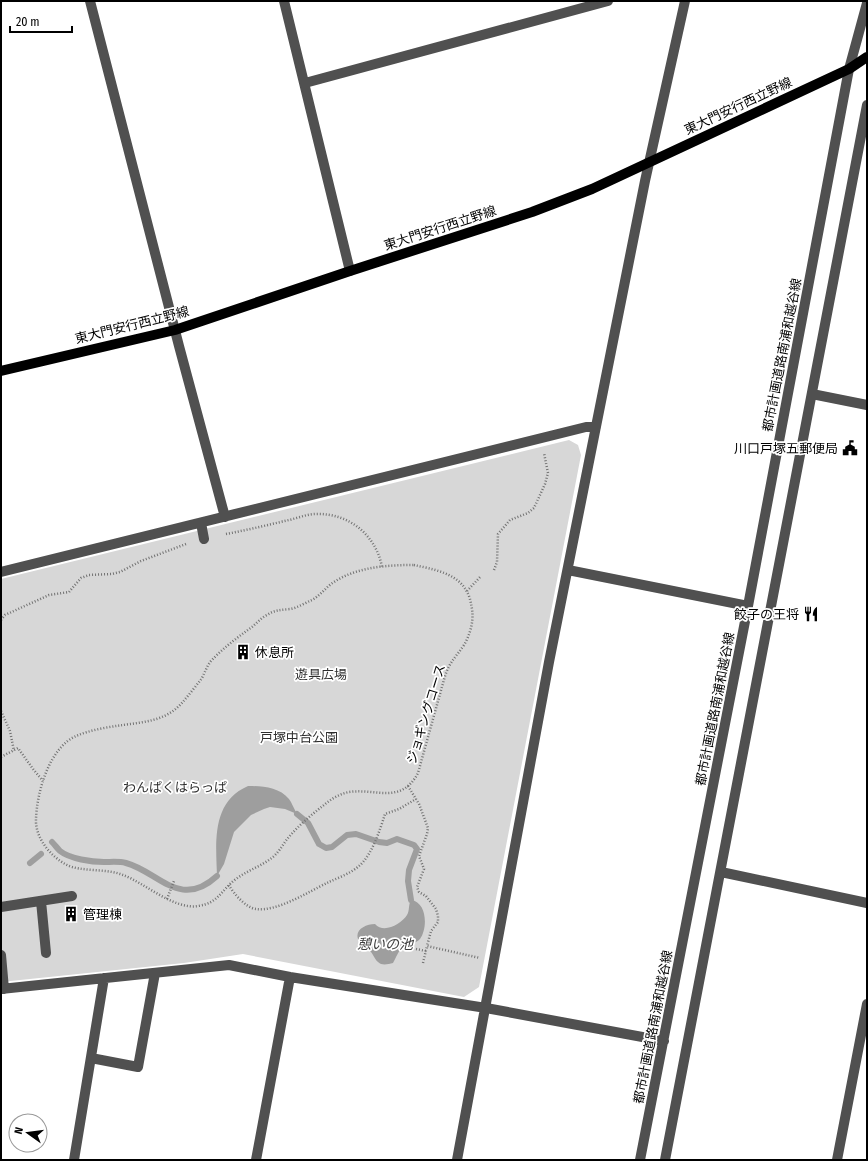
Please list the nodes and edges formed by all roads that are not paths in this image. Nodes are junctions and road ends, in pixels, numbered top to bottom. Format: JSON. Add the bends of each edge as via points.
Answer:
{"nodes":[{"id":1,"x":90,"y":1,"type":"edge"},
{"id":2,"x":284,"y":1,"type":"edge"},
{"id":3,"x":608,"y":1,"type":"edge"},
{"id":4,"x":685,"y":1,"type":"edge"},
{"id":5,"x":867,"y":4,"type":"edge"},
{"id":6,"x":867,"y":57,"type":"edge"},
{"id":7,"x":849,"y":69,"type":"junction"},
{"id":8,"x":305,"y":83,"type":"junction"},
{"id":9,"x":867,"y":105,"type":"edge"},
{"id":10,"x":649,"y":162,"type":"junction"},
{"id":11,"x":350,"y":271,"type":"junction"},
{"id":12,"x":175,"y":330,"type":"junction"},
{"id":13,"x":1,"y":371,"type":"edge"},
{"id":14,"x":812,"y":394,"type":"junction"},
{"id":15,"x":867,"y":405,"type":"edge"},
{"id":16,"x":596,"y":427,"type":"junction"},
{"id":17,"x":225,"y":517,"type":"junction"},
{"id":18,"x":201,"y":523,"type":"junction"},
{"id":19,"x":204,"y":539,"type":"road end"},
{"id":20,"x":568,"y":570,"type":"junction"},
{"id":21,"x":1,"y":572,"type":"edge"},
{"id":22,"x":748,"y":606,"type":"junction"},
{"id":23,"x":721,"y":872,"type":"junction"},
{"id":24,"x":72,"y":896,"type":"dead end"},
{"id":25,"x":41,"y":901,"type":"junction"},
{"id":26,"x":867,"y":904,"type":"edge"},
{"id":27,"x":1,"y":907,"type":"edge"},
{"id":28,"x":46,"y":953,"type":"dead end"},
{"id":29,"x":1,"y":955,"type":"edge"},
{"id":30,"x":155,"y":973,"type":"junction"},
{"id":31,"x":290,"y":977,"type":"junction"},
{"id":32,"x":104,"y":978,"type":"junction"},
{"id":33,"x":3,"y":989,"type":"edge"},
{"id":34,"x":867,"y":1004,"type":"edge"},
{"id":35,"x":486,"y":1008,"type":"junction"},
{"id":36,"x":664,"y":1041,"type":"junction"},
{"id":37,"x":91,"y":1058,"type":"junction"},
{"id":38,"x":74,"y":1160,"type":"edge"},
{"id":39,"x":256,"y":1160,"type":"edge"},
{"id":40,"x":458,"y":1160,"type":"edge"},
{"id":41,"x":640,"y":1160,"type":"edge"},
{"id":42,"x":665,"y":1160,"type":"edge"},
{"id":43,"x":837,"y":1160,"type":"edge"}],
"edges":[{"from":1,"to":12,"type":"street"},
{"from":2,"to":8,"type":"street"},
{"from":3,"to":8,"type":"street"},
{"from":4,"to":10,"type":"street"},
{"from":5,"to":7,"type":"street","name":"都市計画道路南浦和越谷線"},
{"from":6,"to":7,"type":"main road","name":"東大門安行西立野線"},
{"from":7,"to":10,"type":"main road","name":"東大門安行西立野線"},
{"from":7,"to":22,"type":"street","name":"都市計画道路南浦和越谷線"},
{"from":8,"to":11,"type":"street"},
{"from":9,"to":14,"type":"street"},
{"from":10,"to":11,"type":"main road","name":"東大門安行西立野線","via":[[592,189],[532,212]]},
{"from":10,"to":16,"type":"street"},
{"from":11,"to":12,"type":"main road","name":"東大門安行西立野線"},
{"from":12,"to":13,"type":"main road","name":"東大門安行西立野線"},
{"from":12,"to":17,"type":"street"},
{"from":14,"to":15,"type":"street"},
{"from":14,"to":23,"type":"street"},
{"from":16,"to":17,"type":"street","via":[[586,427]]},
{"from":16,"to":20,"type":"street"},
{"from":17,"to":18,"type":"street"},
{"from":18,"to":19,"type":"street"},
{"from":18,"to":21,"type":"street"},
{"from":20,"to":22,"type":"street"},
{"from":20,"to":35,"type":"street"},
{"from":22,"to":36,"type":"street","name":"都市計画道路南浦和越谷線"},
{"from":23,"to":26,"type":"street"},
{"from":23,"to":42,"type":"street"},
{"from":24,"to":25,"type":"street"},
{"from":25,"to":27,"type":"street"},
{"from":25,"to":28,"type":"street"},
{"from":29,"to":33,"type":"street"},
{"from":30,"to":31,"type":"street","via":[[229,965]]},
{"from":30,"to":32,"type":"street"},
{"from":30,"to":37,"type":"street","via":[[138,1067]]},
{"from":31,"to":35,"type":"street"},
{"from":31,"to":39,"type":"street"},
{"from":32,"to":33,"type":"street"},
{"from":32,"to":37,"type":"street"},
{"from":34,"to":43,"type":"street"},
{"from":35,"to":36,"type":"street"},
{"from":35,"to":40,"type":"street"},
{"from":36,"to":41,"type":"street","name":"都市計画道路南浦和越谷線"},
{"from":37,"to":38,"type":"street"}]}
